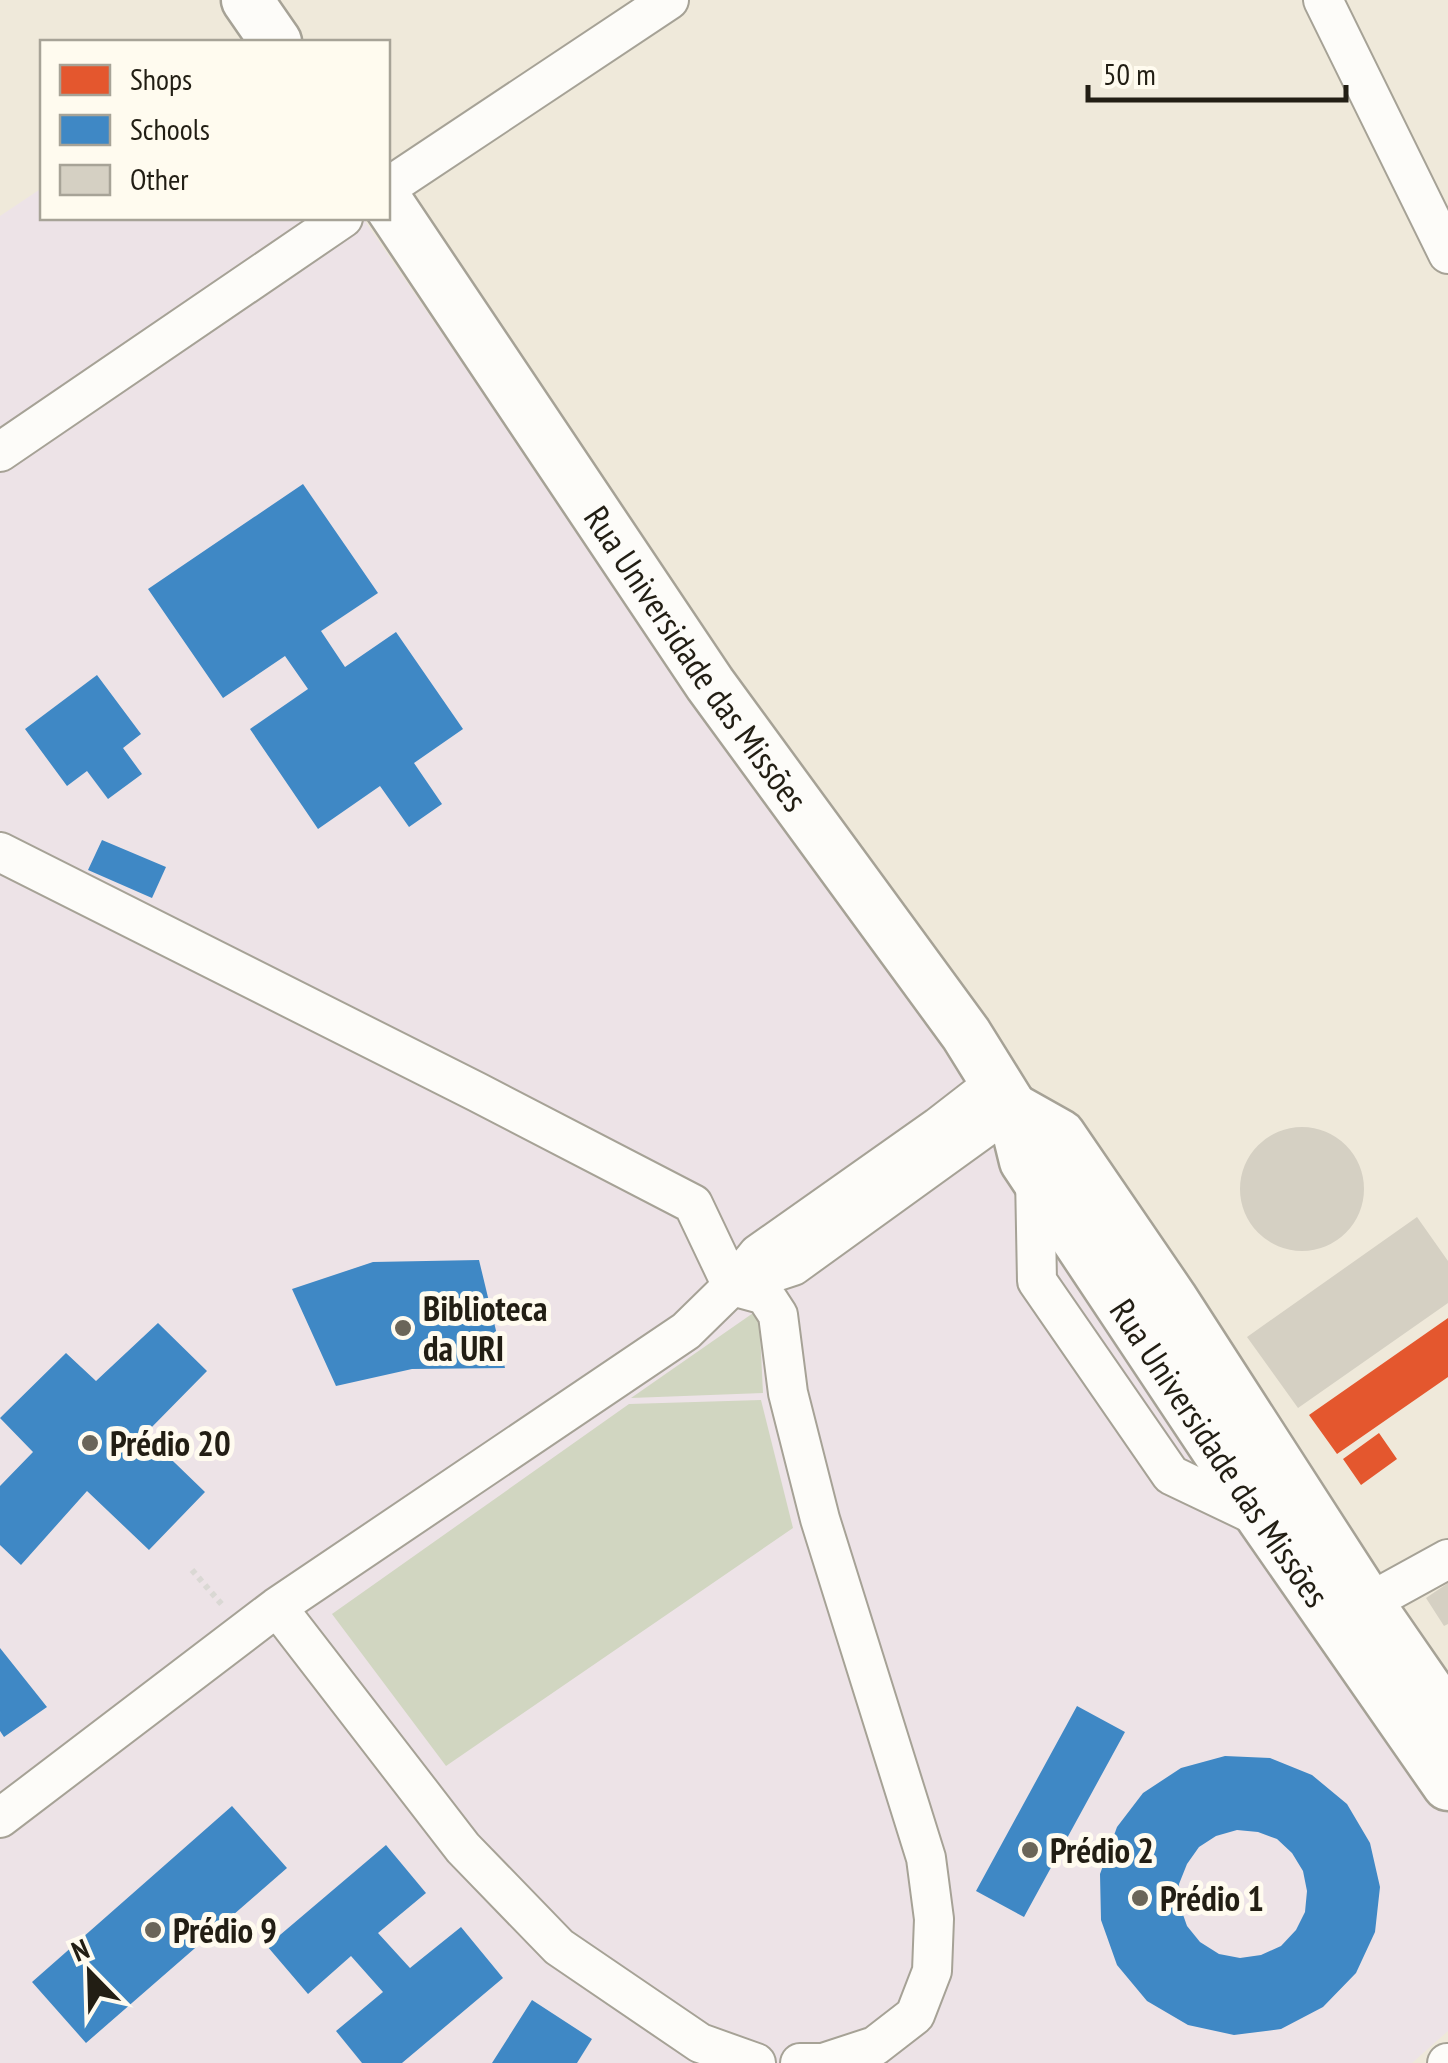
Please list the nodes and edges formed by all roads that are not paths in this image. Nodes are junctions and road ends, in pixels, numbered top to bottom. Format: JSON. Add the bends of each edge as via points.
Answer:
{"nodes":[{"id":1,"x":247,"y":0,"type":"edge"},
{"id":2,"x":669,"y":0,"type":"edge"},
{"id":3,"x":1323,"y":0,"type":"edge"},
{"id":4,"x":275,"y":40,"type":"edge"},
{"id":5,"x":390,"y":186,"type":"edge"},
{"id":6,"x":390,"y":206,"type":"edge"},
{"id":7,"x":340,"y":220,"type":"edge"},
{"id":8,"x":1448,"y":254,"type":"edge"},
{"id":9,"x":0,"y":452,"type":"edge"},
{"id":10,"x":0,"y":852,"type":"edge"},
{"id":11,"x":1004,"y":1095,"type":"junction"},
{"id":12,"x":732,"y":1286,"type":"junction"},
{"id":13,"x":1448,"y":1560,"type":"edge"},
{"id":14,"x":1368,"y":1603,"type":"junction"},
{"id":15,"x":277,"y":1607,"type":"junction"},
{"id":16,"x":1448,"y":1720,"type":"edge"},
{"id":17,"x":1448,"y":1785,"type":"edge"},
{"id":18,"x":0,"y":1818,"type":"edge"},
{"id":19,"x":756,"y":2063,"type":"edge"},
{"id":20,"x":800,"y":2063,"type":"edge"}],
"edges":[{"from":1,"to":4,"type":"main road"},
{"from":2,"to":5,"type":"street"},
{"from":3,"to":8,"type":"street"},
{"from":6,"to":11,"type":"main road","name":"Rua Universidade das Missões","via":[[710,684]]},
{"from":7,"to":9,"type":"street"},
{"from":10,"to":12,"type":"street","via":[[694,1204]]},
{"from":11,"to":12,"type":"street","via":[[793,1266]]},
{"from":11,"to":14,"type":"main road","name":"Rua Universidade das Missões","via":[[1060,1134]]},
{"from":11,"to":17,"type":"main road","name":"Rua Universidade das Missões","via":[[1034,1176]]},
{"from":12,"to":15,"type":"street","via":[[686,1330]]},
{"from":12,"to":20,"type":"street","via":[[765,1295],[778,1315],[785,1378],[820,1519],[926,1858],[934,1919],[932,1971],[915,2015],[875,2046],[823,2063]]},
{"from":13,"to":14,"type":"street"},
{"from":14,"to":16,"type":"main road","name":"Rua Universidade das Missões"},
{"from":15,"to":18,"type":"street"},
{"from":15,"to":19,"type":"street","via":[[464,1848],[559,1947],[700,2043]]}]}
